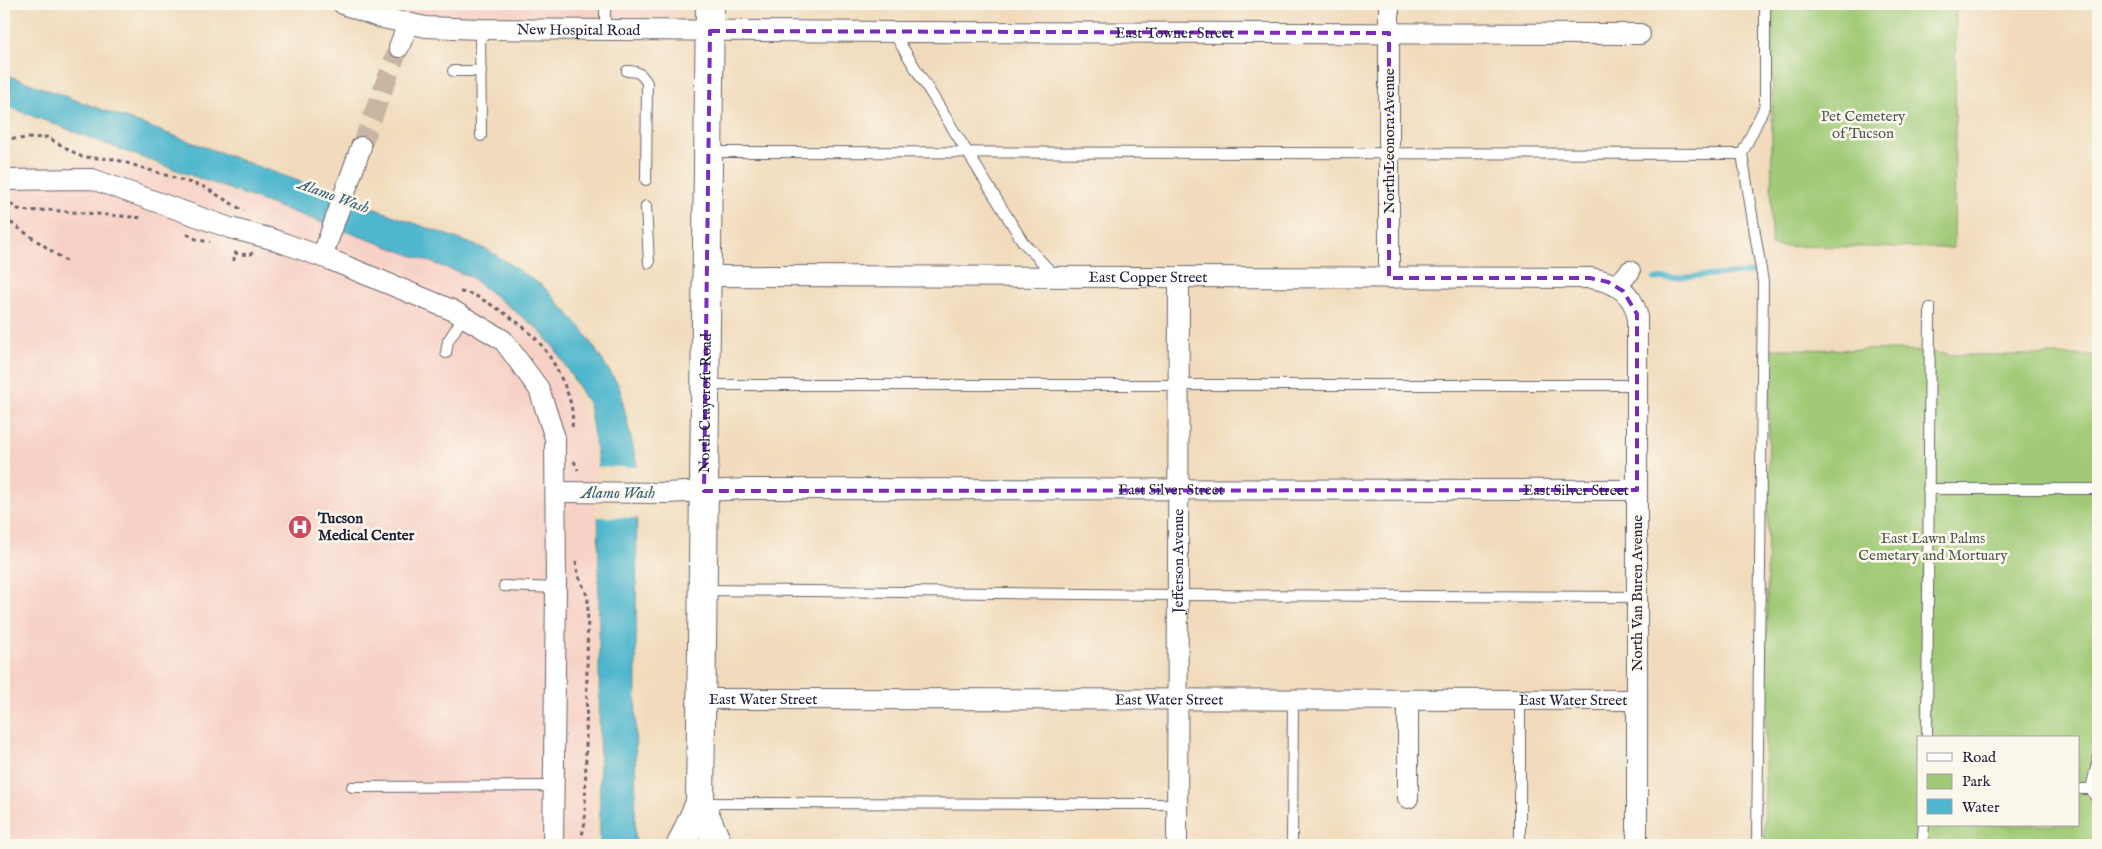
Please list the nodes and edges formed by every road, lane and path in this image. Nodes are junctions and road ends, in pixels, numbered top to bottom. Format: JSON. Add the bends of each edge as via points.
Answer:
{"nodes":[{"id":1,"x":343,"y":4,"type":"edge"},
{"id":2,"x":605,"y":4,"type":"edge"},
{"id":3,"x":710,"y":4,"type":"edge"},
{"id":4,"x":1389,"y":4,"type":"edge"},
{"id":5,"x":1766,"y":4,"type":"edge"},
{"id":6,"x":408,"y":24,"type":"junction"},
{"id":7,"x":480,"y":29,"type":"junction"},
{"id":8,"x":605,"y":29,"type":"junction"},
{"id":9,"x":710,"y":31,"type":"junction"},
{"id":10,"x":894,"y":32,"type":"junction"},
{"id":11,"x":1389,"y":33,"type":"junction"},
{"id":12,"x":1640,"y":34,"type":"dead end"},
{"id":13,"x":398,"y":47,"type":"tunnel mouth"},
{"id":14,"x":453,"y":71,"type":"dead end"},
{"id":15,"x":481,"y":71,"type":"junction"},
{"id":16,"x":627,"y":71,"type":"dead end"},
{"id":17,"x":481,"y":136,"type":"dead end"},
{"id":18,"x":4,"y":137,"type":"edge"},
{"id":19,"x":361,"y":147,"type":"tunnel mouth"},
{"id":20,"x":708,"y":152,"type":"junction"},
{"id":21,"x":967,"y":152,"type":"junction"},
{"id":22,"x":1388,"y":152,"type":"junction"},
{"id":23,"x":1742,"y":154,"type":"junction"},
{"id":24,"x":4,"y":180,"type":"edge"},
{"id":25,"x":646,"y":180,"type":"dead end"},
{"id":26,"x":4,"y":199,"type":"edge"},
{"id":27,"x":646,"y":206,"type":"dead end"},
{"id":28,"x":249,"y":215,"type":"dead end"},
{"id":29,"x":4,"y":218,"type":"edge"},
{"id":30,"x":148,"y":219,"type":"dead end"},
{"id":31,"x":179,"y":231,"type":"dead end"},
{"id":32,"x":213,"y":242,"type":"dead end"},
{"id":33,"x":325,"y":248,"type":"junction"},
{"id":34,"x":237,"y":249,"type":"dead end"},
{"id":35,"x":234,"y":261,"type":"dead end"},
{"id":36,"x":69,"y":263,"type":"dead end"},
{"id":37,"x":649,"y":263,"type":"dead end"},
{"id":38,"x":707,"y":276,"type":"junction"},
{"id":39,"x":1057,"y":278,"type":"junction"},
{"id":40,"x":1179,"y":278,"type":"junction"},
{"id":41,"x":1389,"y":278,"type":"junction"},
{"id":42,"x":1590,"y":278,"type":"joint"},
{"id":43,"x":1930,"y":308,"type":"dead end"},
{"id":44,"x":464,"y":316,"type":"junction"},
{"id":45,"x":446,"y":353,"type":"dead end"},
{"id":46,"x":1178,"y":384,"type":"junction"},
{"id":47,"x":705,"y":385,"type":"junction"},
{"id":48,"x":1638,"y":385,"type":"junction"},
{"id":49,"x":1928,"y":488,"type":"junction"},
{"id":50,"x":2098,"y":488,"type":"edge"},
{"id":51,"x":1178,"y":490,"type":"junction"},
{"id":52,"x":1637,"y":490,"type":"junction"},
{"id":53,"x":704,"y":491,"type":"junction"},
{"id":54,"x":556,"y":492,"type":"junction"},
{"id":55,"x":575,"y":558,"type":"dead end"},
{"id":56,"x":504,"y":586,"type":"dead end"},
{"id":57,"x":556,"y":588,"type":"junction"},
{"id":58,"x":704,"y":590,"type":"junction"},
{"id":59,"x":1178,"y":595,"type":"junction"},
{"id":60,"x":1637,"y":597,"type":"junction"},
{"id":61,"x":701,"y":699,"type":"junction"},
{"id":62,"x":1178,"y":700,"type":"junction"},
{"id":63,"x":1293,"y":700,"type":"junction"},
{"id":64,"x":1520,"y":700,"type":"junction"},
{"id":65,"x":1637,"y":700,"type":"junction"},
{"id":66,"x":1408,"y":701,"type":"junction"},
{"id":67,"x":1927,"y":736,"type":"edge"},
{"id":68,"x":2098,"y":759,"type":"edge"},
{"id":69,"x":554,"y":786,"type":"junction"},
{"id":70,"x":352,"y":787,"type":"dead end"},
{"id":71,"x":2080,"y":789,"type":"edge"},
{"id":72,"x":2091,"y":789,"type":"junction"},
{"id":73,"x":1408,"y":798,"type":"dead end"},
{"id":74,"x":2098,"y":801,"type":"edge"},
{"id":75,"x":700,"y":803,"type":"junction"},
{"id":76,"x":1177,"y":804,"type":"junction"},
{"id":77,"x":1924,"y":826,"type":"edge"},
{"id":78,"x":2098,"y":842,"type":"edge"},
{"id":79,"x":553,"y":845,"type":"edge"},
{"id":80,"x":580,"y":845,"type":"edge"},
{"id":81,"x":681,"y":845,"type":"edge"},
{"id":82,"x":718,"y":845,"type":"edge"},
{"id":83,"x":1177,"y":845,"type":"edge"},
{"id":84,"x":1292,"y":845,"type":"edge"},
{"id":85,"x":1520,"y":845,"type":"edge"},
{"id":86,"x":1637,"y":845,"type":"edge"},
{"id":87,"x":1757,"y":845,"type":"edge"},
{"id":88,"x":1922,"y":845,"type":"edge"},
{"id":89,"x":2096,"y":845,"type":"edge"}],
"edges":[{"from":1,"to":6,"type":"street","name":"New Hospital Road","via":[[378,18]]},
{"from":2,"to":8,"type":"lane"},
{"from":3,"to":9,"type":"main road","name":"North Craycroft Road"},
{"from":4,"to":11,"type":"street","name":"North Leonora Avenue"},
{"from":5,"to":23,"type":"lane","via":[[1765,106]]},
{"from":6,"to":7,"type":"street","name":"New Hospital Road"},
{"from":6,"to":13,"type":"street"},
{"from":7,"to":8,"type":"street","name":"New Hospital Road"},
{"from":7,"to":15,"type":"lane"},
{"from":8,"to":9,"type":"street","name":"New Hospital Road"},
{"from":9,"to":10,"type":"street","name":"East Towner Street"},
{"from":9,"to":20,"type":"main road","name":"North Craycroft Road"},
{"from":10,"to":11,"type":"street","name":"East Towner Street"},
{"from":10,"to":21,"type":"lane"},
{"from":11,"to":12,"type":"street","name":"East Towner Street"},
{"from":11,"to":22,"type":"street","name":"North Leonora Avenue"},
{"from":14,"to":15,"type":"lane"},
{"from":15,"to":17,"type":"lane"},
{"from":16,"to":25,"type":"lane","via":[[643,74],[648,83]]},
{"from":18,"to":28,"type":"path","via":[[47,137],[82,158],[114,159],[204,187]]},
{"from":19,"to":33,"type":"street"},
{"from":20,"to":21,"type":"lane"},
{"from":20,"to":38,"type":"main road","name":"North Craycroft Road"},
{"from":21,"to":22,"type":"lane"},
{"from":21,"to":39,"type":"lane","via":[[1024,242]]},
{"from":22,"to":23,"type":"lane"},
{"from":22,"to":41,"type":"street","name":"North Leonora Avenue"},
{"from":23,"to":87,"type":"lane","via":[[1764,282]]},
{"from":24,"to":33,"type":"street","via":[[92,179],[230,228]]},
{"from":26,"to":30,"type":"path","via":[[18,209],[28,211]]},
{"from":27,"to":37,"type":"lane"},
{"from":29,"to":36,"type":"path"},
{"from":31,"to":32,"type":"path","via":[[198,240]]},
{"from":33,"to":44,"type":"street"},
{"from":34,"to":35,"type":"path","via":[[254,253],[234,253]]},
{"from":38,"to":39,"type":"street","name":"East Copper Street"},
{"from":38,"to":47,"type":"main road","name":"North Craycroft Road"},
{"from":39,"to":40,"type":"street","name":"East Copper Street"},
{"from":40,"to":41,"type":"street","name":"East Copper Street"},
{"from":40,"to":46,"type":"street","name":"Jefferson Avenue"},
{"from":41,"to":42,"type":"street","name":"East Copper Street"},
{"from":42,"to":48,"type":"street","name":"North Van Buren Avenue","via":[[1608,282],[1623,278],[1637,314]]},
{"from":43,"to":49,"type":"lane"},
{"from":44,"to":45,"type":"lane","via":[[448,341]]},
{"from":44,"to":54,"type":"street","via":[[504,340],[539,389],[555,438]]},
{"from":46,"to":47,"type":"lane"},
{"from":46,"to":48,"type":"lane"},
{"from":46,"to":51,"type":"street","name":"Jefferson Avenue"},
{"from":47,"to":53,"type":"main road","name":"North Craycroft Road"},
{"from":48,"to":52,"type":"street","name":"North Van Buren Avenue"},
{"from":49,"to":50,"type":"lane"},
{"from":49,"to":67,"type":"lane"},
{"from":51,"to":52,"type":"street","name":"East Silver Street"},
{"from":51,"to":53,"type":"street","name":"East Silver Street","via":[[745,488]]},
{"from":51,"to":59,"type":"street","name":"Jefferson Avenue"},
{"from":52,"to":60,"type":"street","name":"North Van Buren Avenue"},
{"from":53,"to":54,"type":"street","name":"East Silver Street"},
{"from":53,"to":58,"type":"main road","name":"North Craycroft Road"},
{"from":54,"to":57,"type":"street"},
{"from":55,"to":80,"type":"path","via":[[588,597],[585,822]]},
{"from":56,"to":57,"type":"lane"},
{"from":57,"to":69,"type":"street"},
{"from":58,"to":59,"type":"lane"},
{"from":58,"to":61,"type":"main road","name":"North Craycroft Road"},
{"from":59,"to":60,"type":"lane"},
{"from":59,"to":62,"type":"street","name":"Jefferson Avenue"},
{"from":60,"to":65,"type":"street","name":"North Van Buren Avenue"},
{"from":61,"to":62,"type":"street","name":"East Water Street"},
{"from":61,"to":75,"type":"main road","name":"North Craycroft Road"},
{"from":62,"to":63,"type":"street","name":"East Water Street"},
{"from":62,"to":76,"type":"street","name":"Jefferson Avenue"},
{"from":63,"to":66,"type":"street","name":"East Water Street"},
{"from":63,"to":84,"type":"lane"},
{"from":64,"to":65,"type":"street","name":"East Water Street"},
{"from":64,"to":66,"type":"street","name":"East Water Street"},
{"from":64,"to":85,"type":"lane"},
{"from":65,"to":86,"type":"street","name":"North Van Buren Avenue"},
{"from":66,"to":73,"type":"street"},
{"from":68,"to":72,"type":"lane"},
{"from":69,"to":70,"type":"lane"},
{"from":69,"to":79,"type":"street"},
{"from":71,"to":72,"type":"lane"},
{"from":72,"to":74,"type":"lane"},
{"from":75,"to":76,"type":"lane"},
{"from":75,"to":81,"type":"main road","name":"North Craycroft Road"},
{"from":75,"to":82,"type":"main road","name":"North Craycroft Road"},
{"from":76,"to":83,"type":"street","name":"Jefferson Avenue"},
{"from":77,"to":88,"type":"lane"},
{"from":78,"to":89,"type":"lane"}]}
